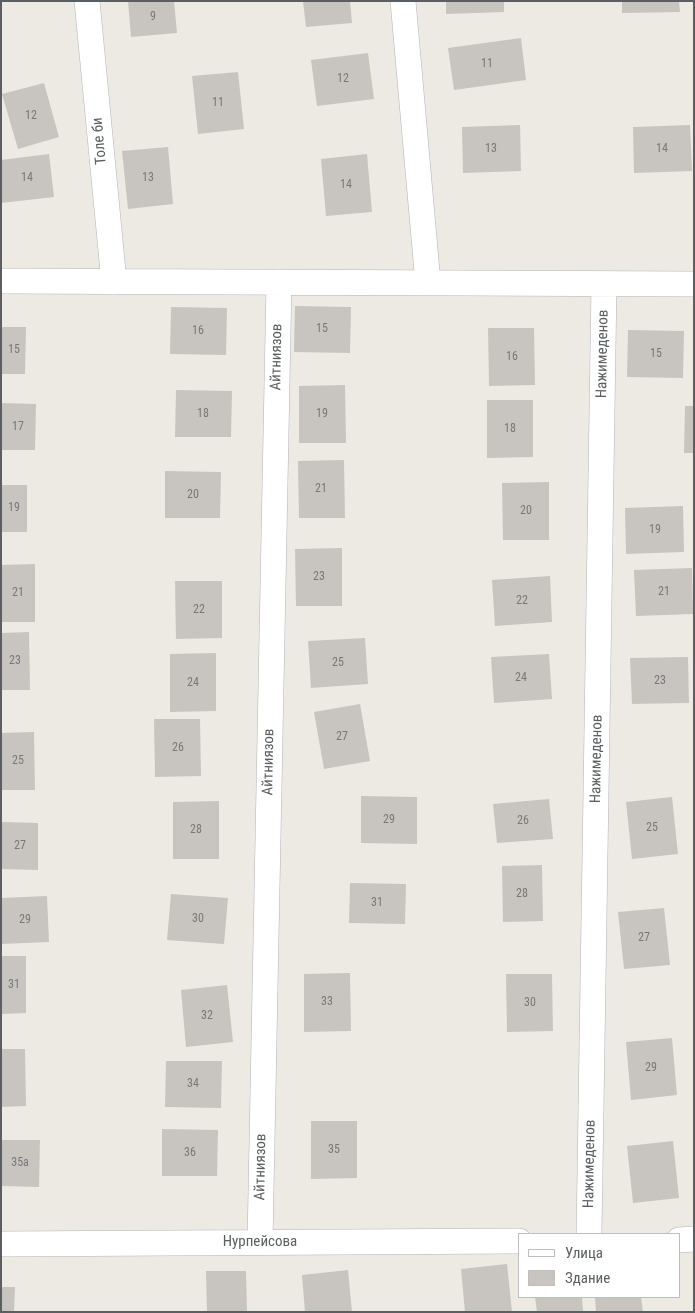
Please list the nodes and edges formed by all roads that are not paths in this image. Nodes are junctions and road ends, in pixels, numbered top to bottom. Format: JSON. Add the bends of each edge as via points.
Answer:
{"nodes":[{"id":1,"x":87,"y":1,"type":"edge"},
{"id":2,"x":403,"y":1,"type":"edge"},
{"id":3,"x":1,"y":281,"type":"edge"},
{"id":4,"x":114,"y":282,"type":"junction"},
{"id":5,"x":279,"y":282,"type":"junction"},
{"id":6,"x":428,"y":283,"type":"junction"},
{"id":7,"x":604,"y":284,"type":"junction"},
{"id":8,"x":694,"y":284,"type":"edge"},
{"id":9,"x":589,"y":1233,"type":"edge"},
{"id":10,"x":680,"y":1240,"type":"edge"},
{"id":11,"x":694,"y":1240,"type":"edge"},
{"id":12,"x":518,"y":1241,"type":"edge"},
{"id":13,"x":260,"y":1242,"type":"junction"},
{"id":14,"x":1,"y":1244,"type":"edge"}],
"edges":[{"from":1,"to":4,"type":"street","name":"Толе би"},
{"from":2,"to":6,"type":"street"},
{"from":3,"to":4,"type":"street"},
{"from":4,"to":5,"type":"street"},
{"from":5,"to":6,"type":"street"},
{"from":5,"to":13,"type":"street","name":"Айтниязов"},
{"from":6,"to":7,"type":"street"},
{"from":7,"to":8,"type":"street"},
{"from":7,"to":9,"type":"street","name":"Нажимеденов"},
{"from":10,"to":11,"type":"street"},
{"from":12,"to":13,"type":"street","name":"Нурпейсова"},
{"from":13,"to":14,"type":"street","name":"Нурпейсова"}]}
